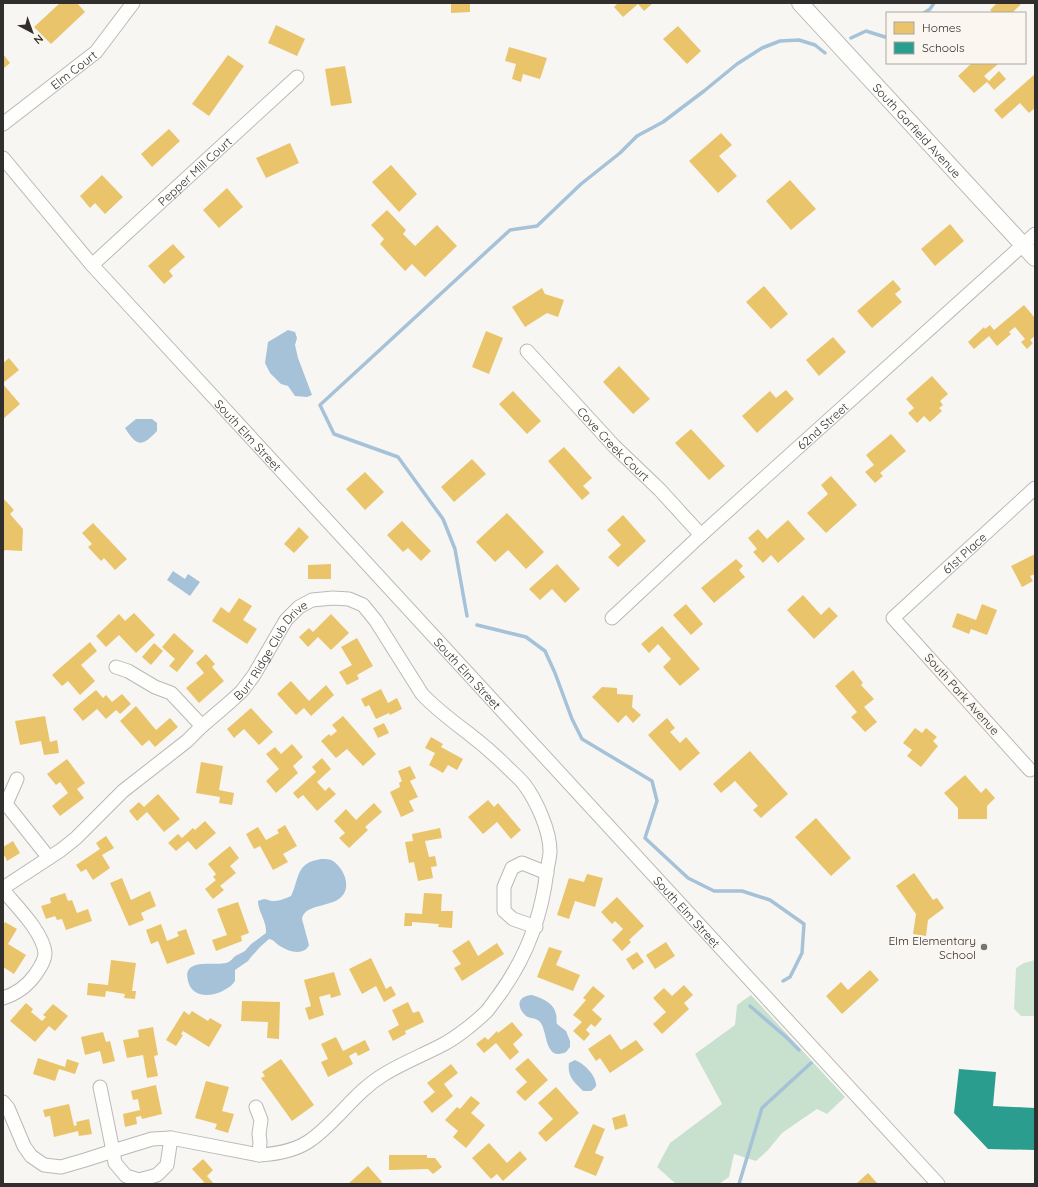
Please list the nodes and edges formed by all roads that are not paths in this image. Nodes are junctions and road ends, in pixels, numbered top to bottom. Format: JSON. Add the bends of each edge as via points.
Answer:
{"nodes":[{"id":1,"x":132,"y":3,"type":"edge"},
{"id":2,"x":800,"y":3,"type":"edge"},
{"id":3,"x":297,"y":77,"type":"dead end"},
{"id":4,"x":3,"y":124,"type":"edge"},
{"id":5,"x":3,"y":158,"type":"edge"},
{"id":6,"x":1035,"y":234,"type":"edge"},
{"id":7,"x":1023,"y":245,"type":"junction"},
{"id":8,"x":1035,"y":258,"type":"edge"},
{"id":9,"x":92,"y":265,"type":"junction"},
{"id":10,"x":527,"y":351,"type":"dead end"},
{"id":11,"x":1035,"y":488,"type":"edge"},
{"id":12,"x":701,"y":535,"type":"junction"},
{"id":13,"x":612,"y":618,"type":"dead end"},
{"id":14,"x":893,"y":618,"type":"joint"},
{"id":15,"x":116,"y":667,"type":"dead end"},
{"id":16,"x":202,"y":726,"type":"junction"},
{"id":17,"x":1030,"y":770,"type":"dead end"},
{"id":18,"x":17,"y":779,"type":"dead end"},
{"id":19,"x":49,"y":858,"type":"junction"},
{"id":20,"x":547,"y":873,"type":"junction"},
{"id":21,"x":3,"y":889,"type":"edge"},
{"id":22,"x":536,"y":927,"type":"junction"},
{"id":23,"x":3,"y":998,"type":"edge"},
{"id":24,"x":100,"y":1087,"type":"dead end"},
{"id":25,"x":3,"y":1102,"type":"edge"},
{"id":26,"x":256,"y":1106,"type":"dead end"},
{"id":27,"x":171,"y":1138,"type":"junction"},
{"id":28,"x":113,"y":1151,"type":"junction"},
{"id":29,"x":259,"y":1155,"type":"junction"},
{"id":30,"x":938,"y":1184,"type":"edge"}],
"edges":[{"from":1,"to":4,"type":"street","name":"Elm Court","via":[[96,52]]},
{"from":2,"to":7,"type":"street","name":"South Garfield Avenue"},
{"from":3,"to":9,"type":"street","name":"Pepper Mill Court"},
{"from":5,"to":9,"type":"street","name":"South Elm Street"},
{"from":6,"to":7,"type":"street","name":"62nd Street"},
{"from":7,"to":8,"type":"street","name":"South Garfield Avenue"},
{"from":7,"to":12,"type":"street","name":"62nd Street"},
{"from":9,"to":30,"type":"street","name":"South Elm Street"},
{"from":10,"to":12,"type":"street","name":"Cove Creek Court","via":[[614,446],[660,490]]},
{"from":11,"to":14,"type":"street","name":"61st Place"},
{"from":12,"to":13,"type":"street","name":"62nd Street"},
{"from":14,"to":17,"type":"street","name":"South Park Avenue"},
{"from":15,"to":16,"type":"street","via":[[171,693]]},
{"from":16,"to":19,"type":"street","name":"Burr Ridge Club Drive","via":[[187,741],[123,791],[76,838]]},
{"from":16,"to":20,"type":"street","name":"Burr Ridge Club Drive","via":[[242,691],[286,620],[299,607],[312,600],[349,599],[363,605],[376,621],[430,703],[524,783],[544,820],[550,850]]},
{"from":18,"to":19,"type":"street","via":[[6,804]]},
{"from":19,"to":21,"type":"street","name":"Burr Ridge Club Drive"},
{"from":20,"to":22,"type":"street","name":"Burr Ridge Club Drive"},
{"from":20,"to":22,"type":"street","via":[[522,863],[512,868],[504,887],[504,911],[513,919]]},
{"from":21,"to":23,"type":"street","name":"Burr Ridge Club Drive","via":[[36,930],[45,955],[41,968],[28,984]]},
{"from":22,"to":29,"type":"street","name":"Burr Ridge Club Drive","via":[[505,987],[487,1010],[457,1035],[373,1081],[312,1140],[282,1151]]},
{"from":24,"to":28,"type":"street"},
{"from":25,"to":28,"type":"street","name":"Burr Ridge Club Drive","via":[[24,1146],[31,1156],[44,1165],[61,1167]]},
{"from":26,"to":29,"type":"street","via":[[261,1120]]},
{"from":27,"to":28,"type":"street","name":"Burr Ridge Club Drive","via":[[152,1139]]},
{"from":27,"to":28,"type":"street","via":[[168,1165],[157,1175],[139,1180],[126,1176],[115,1163]]},
{"from":27,"to":29,"type":"street","name":"Burr Ridge Club Drive"}]}
